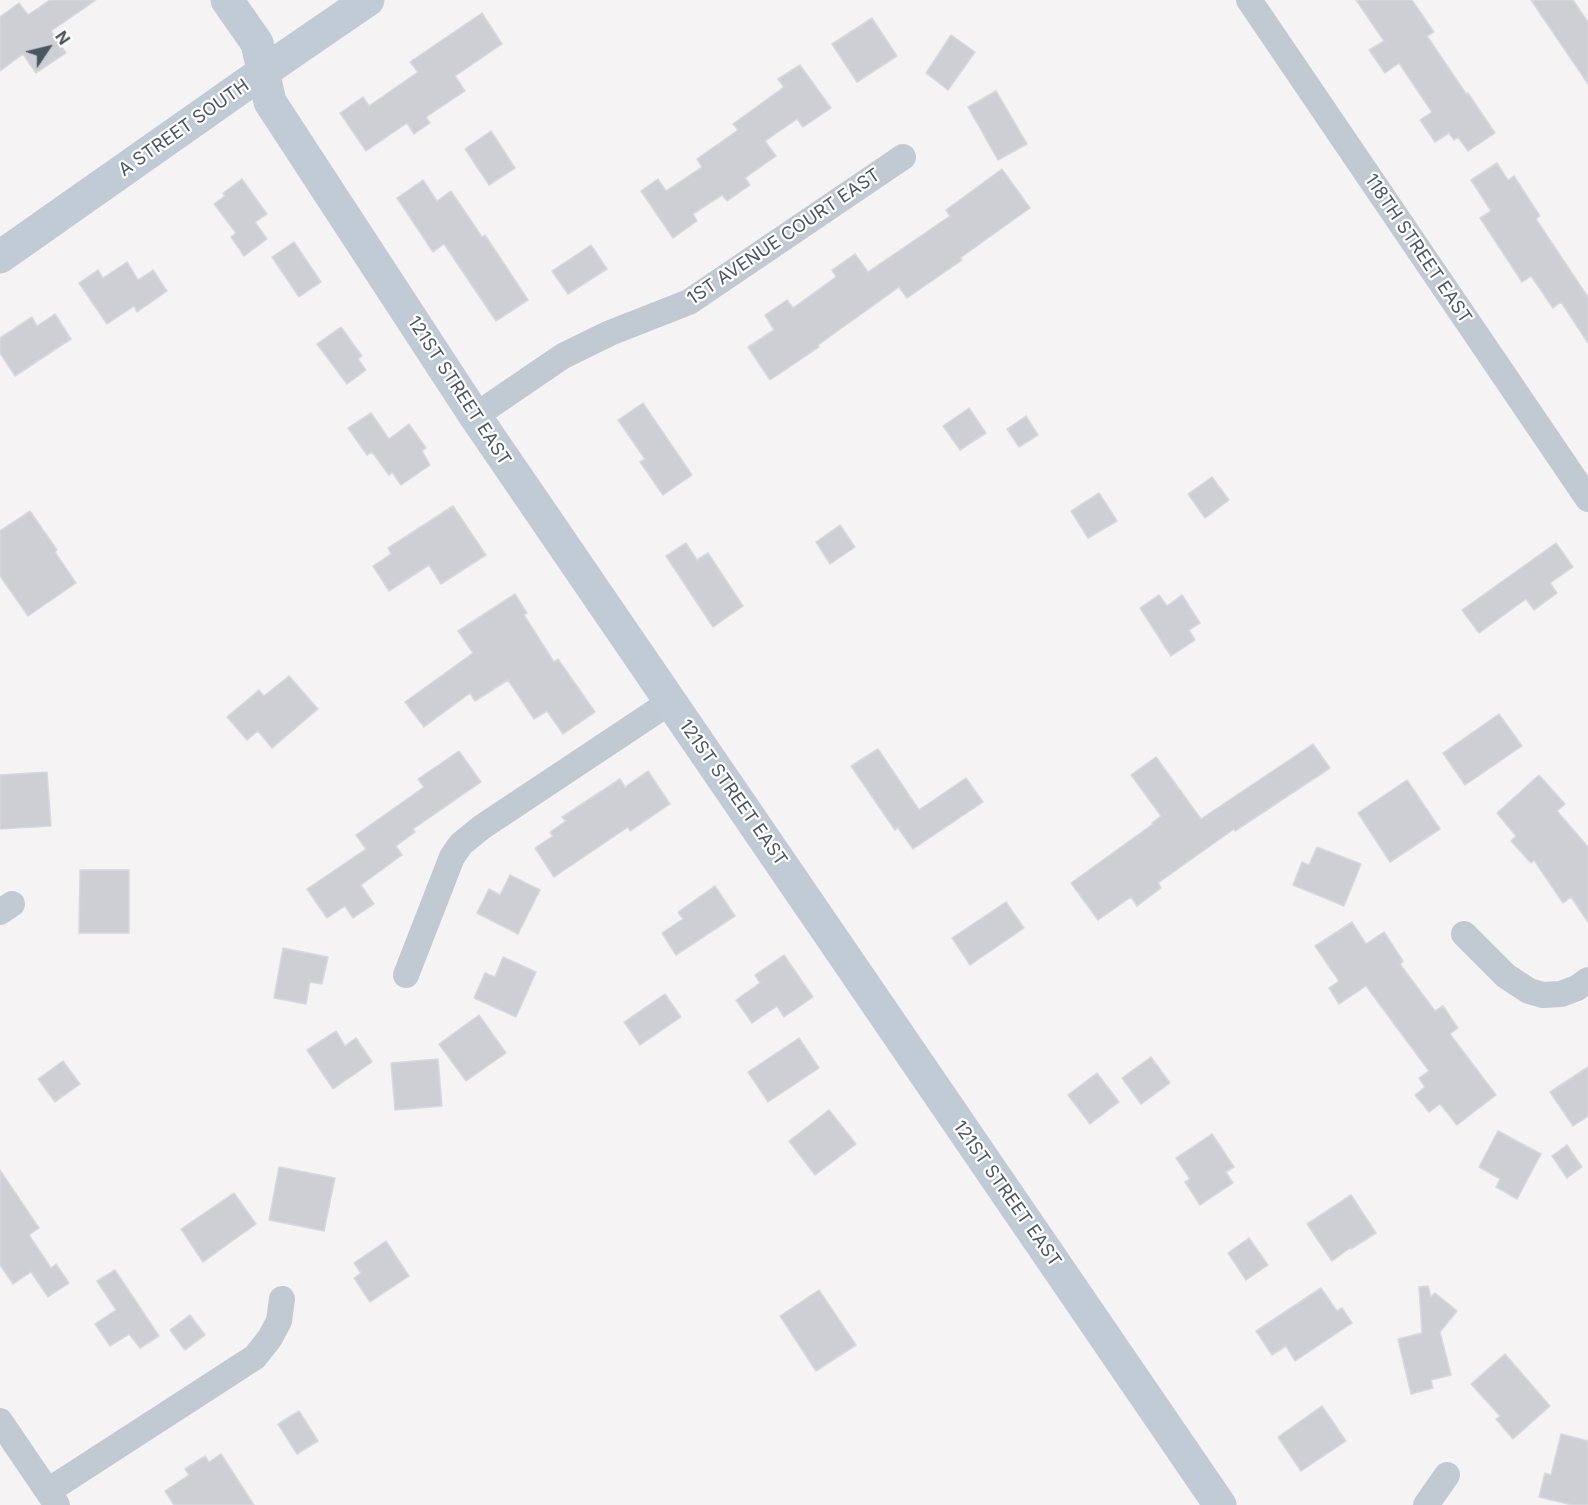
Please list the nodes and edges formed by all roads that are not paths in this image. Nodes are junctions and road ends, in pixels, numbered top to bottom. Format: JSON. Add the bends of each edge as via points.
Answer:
{"nodes":[{"id":1,"x":227,"y":0,"type":"edge"},
{"id":2,"x":368,"y":0,"type":"edge"},
{"id":3,"x":1248,"y":0,"type":"edge"},
{"id":4,"x":263,"y":72,"type":"junction"},
{"id":5,"x":903,"y":157,"type":"dead end"},
{"id":6,"x":0,"y":257,"type":"edge"},
{"id":7,"x":475,"y":416,"type":"junction"},
{"id":8,"x":1588,"y":499,"type":"edge"},
{"id":9,"x":670,"y":702,"type":"junction"},
{"id":10,"x":1464,"y":934,"type":"dead end"},
{"id":11,"x":406,"y":975,"type":"dead end"},
{"id":12,"x":1588,"y":980,"type":"edge"},
{"id":13,"x":282,"y":1299,"type":"dead end"},
{"id":14,"x":0,"y":1421,"type":"edge"},
{"id":15,"x":1447,"y":1476,"type":"dead end"},
{"id":16,"x":52,"y":1498,"type":"edge"},
{"id":17,"x":1220,"y":1505,"type":"edge"},
{"id":18,"x":1426,"y":1505,"type":"edge"}],
"edges":[{"from":1,"to":4,"type":"street","name":"121ST STREET EAST","via":[[257,44]]},
{"from":2,"to":4,"type":"street","name":"A STREET SOUTH"},
{"from":3,"to":8,"type":"street","name":"118TH STREET EAST"},
{"from":4,"to":6,"type":"street","name":"A STREET SOUTH"},
{"from":4,"to":7,"type":"street","name":"121ST STREET EAST","via":[[270,102]]},
{"from":5,"to":7,"type":"street","name":"1ST AVENUE COURT EAST","via":[[688,302],[563,356]]},
{"from":7,"to":9,"type":"street","name":"121ST STREET EAST"},
{"from":9,"to":11,"type":"street","via":[[461,844],[452,857]]},
{"from":9,"to":17,"type":"street","name":"121ST STREET EAST"},
{"from":10,"to":12,"type":"street","via":[[1506,976],[1529,991],[1561,994]]},
{"from":13,"to":16,"type":"street","via":[[279,1322],[255,1357]]},
{"from":14,"to":16,"type":"street"},
{"from":15,"to":18,"type":"street"}]}
